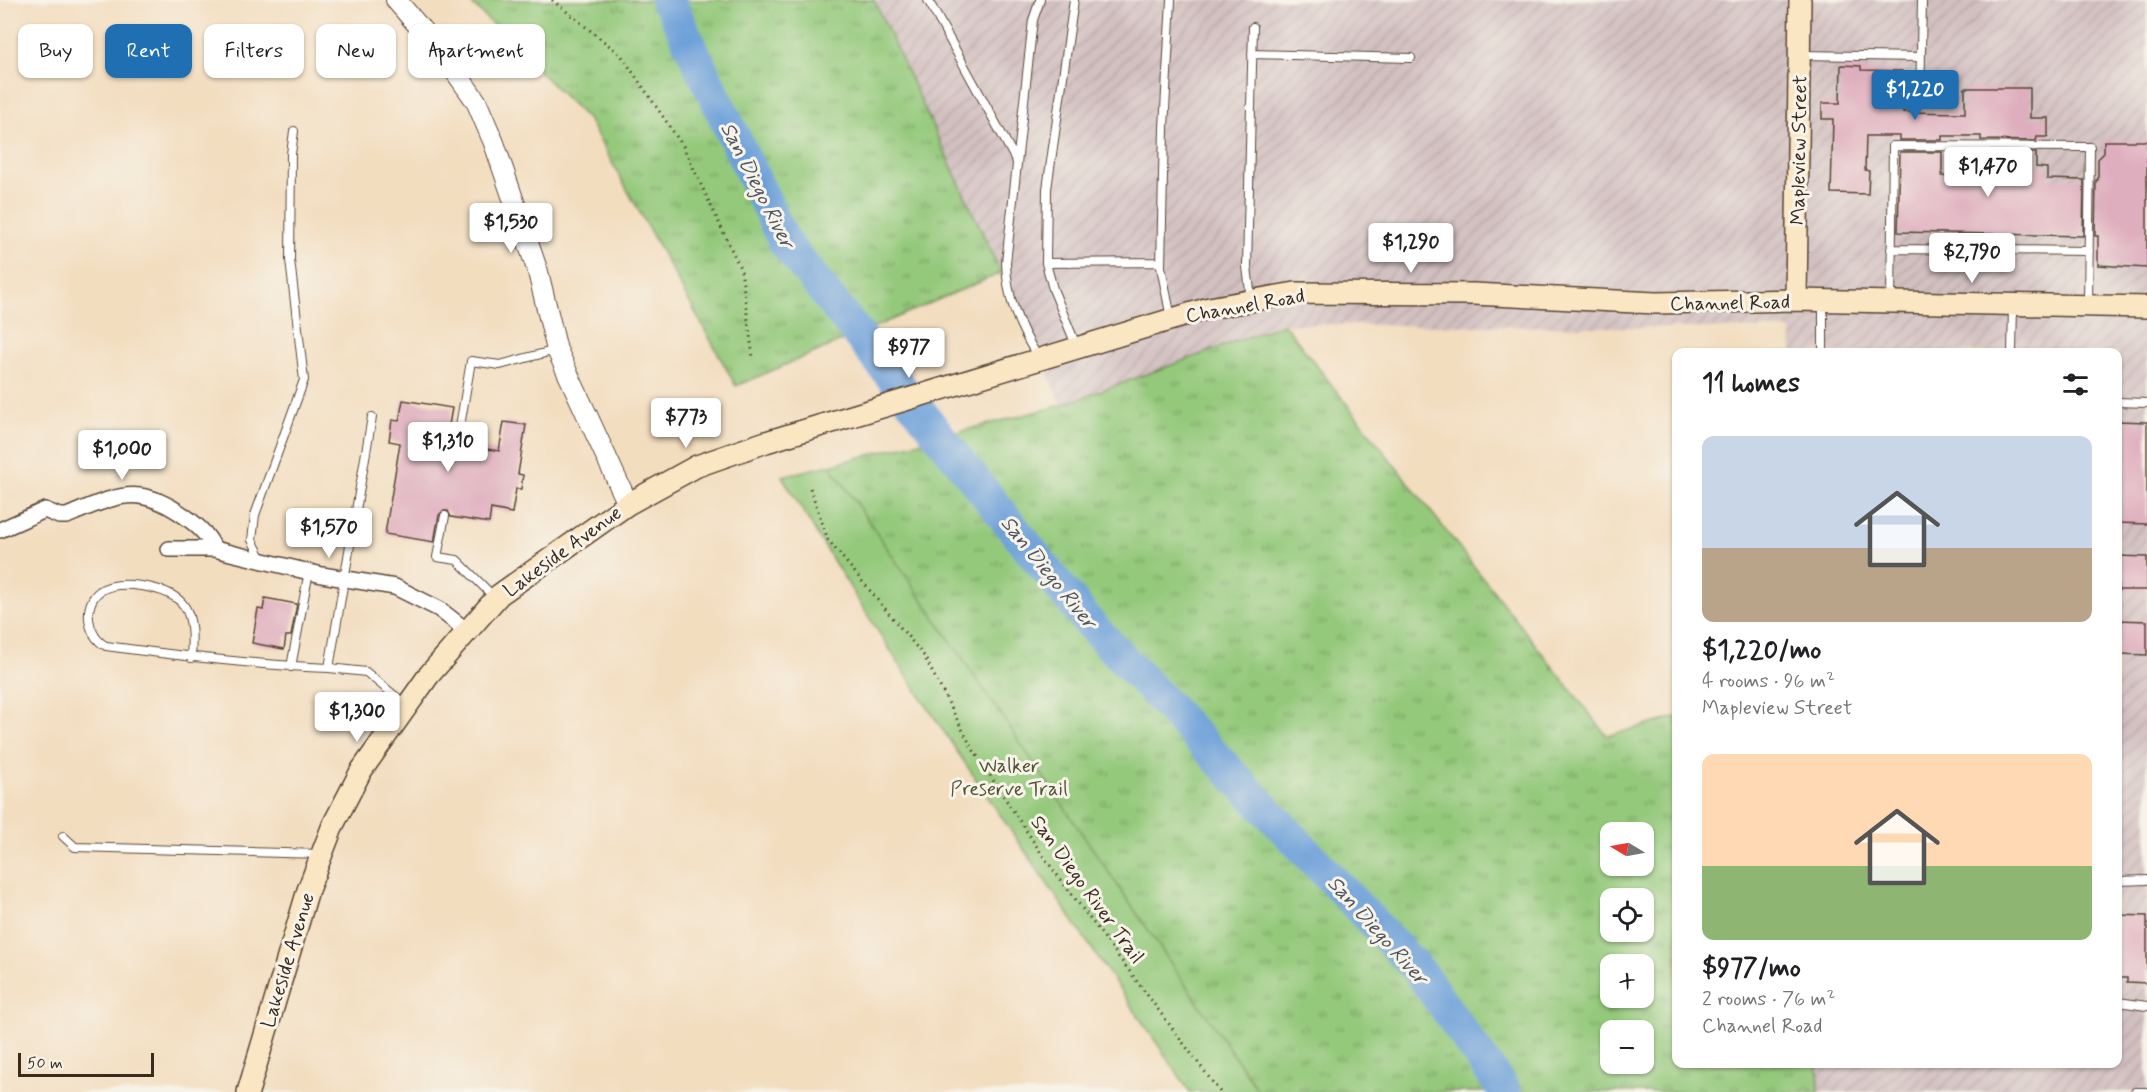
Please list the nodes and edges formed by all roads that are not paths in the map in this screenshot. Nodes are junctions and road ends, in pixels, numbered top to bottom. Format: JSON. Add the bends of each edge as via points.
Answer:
{"nodes":[{"id":1,"x":396,"y":0,"type":"edge"},
{"id":2,"x":927,"y":0,"type":"edge"},
{"id":3,"x":1040,"y":0,"type":"edge"},
{"id":4,"x":1074,"y":0,"type":"edge"},
{"id":5,"x":1171,"y":0,"type":"edge"},
{"id":6,"x":1800,"y":0,"type":"edge"},
{"id":7,"x":1922,"y":0,"type":"edge"},
{"id":8,"x":1253,"y":27,"type":"dead end"},
{"id":9,"x":1252,"y":54,"type":"junction"},
{"id":10,"x":1799,"y":55,"type":"junction"},
{"id":11,"x":1921,"y":57,"type":"junction"},
{"id":12,"x":1411,"y":58,"type":"dead end"},
{"id":13,"x":1920,"y":102,"type":"dead end"},
{"id":14,"x":294,"y":131,"type":"dead end"},
{"id":15,"x":1017,"y":162,"type":"junction"},
{"id":16,"x":1891,"y":249,"type":"junction"},
{"id":17,"x":2089,"y":251,"type":"junction"},
{"id":18,"x":1161,"y":262,"type":"junction"},
{"id":19,"x":1046,"y":263,"type":"junction"},
{"id":20,"x":1796,"y":300,"type":"junction"},
{"id":21,"x":1823,"y":300,"type":"junction"},
{"id":22,"x":1251,"y":301,"type":"junction"},
{"id":23,"x":1891,"y":302,"type":"junction"},
{"id":24,"x":2013,"y":304,"type":"junction"},
{"id":25,"x":2088,"y":306,"type":"junction"},
{"id":26,"x":2147,"y":307,"type":"edge"},
{"id":27,"x":1171,"y":319,"type":"junction"},
{"id":28,"x":1823,"y":348,"type":"edge"},
{"id":29,"x":2012,"y":348,"type":"edge"},
{"id":30,"x":1078,"y":349,"type":"junction"},
{"id":31,"x":557,"y":350,"type":"junction"},
{"id":32,"x":1040,"y":360,"type":"junction"},
{"id":33,"x":2122,"y":402,"type":"edge"},
{"id":34,"x":2147,"y":403,"type":"edge"},
{"id":35,"x":372,"y":417,"type":"dead end"},
{"id":36,"x":457,"y":444,"type":"dead end"},
{"id":37,"x":628,"y":504,"type":"junction"},
{"id":38,"x":445,"y":516,"type":"dead end"},
{"id":39,"x":0,"y":530,"type":"edge"},
{"id":40,"x":170,"y":549,"type":"dead end"},
{"id":41,"x":214,"y":549,"type":"junction"},
{"id":42,"x":263,"y":561,"type":"junction"},
{"id":43,"x":309,"y":571,"type":"junction"},
{"id":44,"x":347,"y":579,"type":"junction"},
{"id":45,"x":495,"y":599,"type":"junction"},
{"id":46,"x":467,"y":631,"type":"junction"},
{"id":47,"x":191,"y":658,"type":"junction"},
{"id":48,"x":291,"y":667,"type":"junction"},
{"id":49,"x":329,"y":668,"type":"junction"},
{"id":50,"x":407,"y":706,"type":"junction"},
{"id":51,"x":63,"y":836,"type":"dead end"},
{"id":52,"x":322,"y":854,"type":"junction"},
{"id":53,"x":2147,"y":880,"type":"edge"},
{"id":54,"x":2122,"y":881,"type":"edge"},
{"id":55,"x":2122,"y":1002,"type":"edge"},
{"id":56,"x":2147,"y":1005,"type":"edge"},
{"id":57,"x":248,"y":1092,"type":"edge"},
{"id":58,"x":2135,"y":1092,"type":"edge"},
{"id":59,"x":2147,"y":1092,"type":"edge"}],
"edges":[{"from":1,"to":31,"type":"street","name":"Lakeside Avenue","via":[[445,57],[476,101],[538,272]]},
{"from":2,"to":15,"type":"lane"},
{"from":3,"to":15,"type":"lane","via":[[1033,20]]},
{"from":4,"to":19,"type":"lane","via":[[1047,189]]},
{"from":5,"to":18,"type":"lane"},
{"from":6,"to":10,"type":"main road","name":"Mapleview Street"},
{"from":7,"to":11,"type":"lane"},
{"from":8,"to":9,"type":"lane"},
{"from":9,"to":12,"type":"lane"},
{"from":9,"to":22,"type":"lane","via":[[1247,267]]},
{"from":10,"to":11,"type":"lane"},
{"from":10,"to":20,"type":"main road","name":"Mapleview Street"},
{"from":11,"to":13,"type":"lane"},
{"from":14,"to":42,"type":"lane","via":[[290,260],[303,380],[255,515],[252,540]]},
{"from":15,"to":32,"type":"lane","via":[[1007,236],[1006,283],[1020,327]]},
{"from":16,"to":17,"type":"lane"},
{"from":16,"to":17,"type":"lane","via":[[1893,146],[2090,147]]},
{"from":16,"to":23,"type":"lane"},
{"from":17,"to":25,"type":"lane"},
{"from":18,"to":19,"type":"lane"},
{"from":18,"to":27,"type":"lane"},
{"from":19,"to":30,"type":"lane"},
{"from":20,"to":21,"type":"main road","name":"Channel Road"},
{"from":20,"to":22,"type":"main road","name":"Channel Road","via":[[1656,303],[1474,294],[1295,293]]},
{"from":21,"to":23,"type":"main road","name":"Channel Road"},
{"from":21,"to":28,"type":"lane"},
{"from":22,"to":27,"type":"main road","name":"Channel Road"},
{"from":23,"to":24,"type":"main road","name":"Channel Road"},
{"from":24,"to":25,"type":"main road","name":"Channel Road"},
{"from":24,"to":29,"type":"lane"},
{"from":25,"to":26,"type":"main road","name":"Channel Road"},
{"from":27,"to":30,"type":"main road","name":"Channel Road"},
{"from":30,"to":32,"type":"main road","name":"Channel Road"},
{"from":31,"to":36,"type":"lane","via":[[500,365],[471,361]]},
{"from":31,"to":37,"type":"street","name":"Lakeside Avenue"},
{"from":32,"to":37,"type":"main road","name":"Channel Road","via":[[697,466]]},
{"from":33,"to":34,"type":"lane"},
{"from":35,"to":44,"type":"lane"},
{"from":37,"to":45,"type":"main road","name":"Lakeside Avenue"},
{"from":38,"to":45,"type":"lane","via":[[437,557],[458,560]]},
{"from":39,"to":41,"type":"street","via":[[45,510],[67,516],[116,499],[140,496],[179,512],[210,539]]},
{"from":40,"to":41,"type":"street"},
{"from":41,"to":42,"type":"street"},
{"from":42,"to":43,"type":"street"},
{"from":43,"to":44,"type":"street"},
{"from":43,"to":48,"type":"lane"},
{"from":44,"to":46,"type":"street","via":[[395,587],[439,609]]},
{"from":44,"to":49,"type":"lane"},
{"from":45,"to":46,"type":"main road","name":"Lakeside Avenue"},
{"from":46,"to":50,"type":"main road","name":"Lakeside Avenue"},
{"from":47,"to":47,"type":"lane","via":[[98,642],[90,630],[89,616],[99,592],[128,584],[176,595],[190,619]]},
{"from":47,"to":48,"type":"lane"},
{"from":48,"to":49,"type":"lane"},
{"from":49,"to":50,"type":"lane","via":[[366,672]]},
{"from":50,"to":52,"type":"main road","name":"Lakeside Avenue","via":[[362,771]]},
{"from":51,"to":52,"type":"lane","via":[[75,848]]},
{"from":52,"to":57,"type":"main road","name":"Lakeside Avenue"},
{"from":53,"to":54,"type":"lane"},
{"from":55,"to":56,"type":"lane"},
{"from":58,"to":59,"type":"lane"}]}
